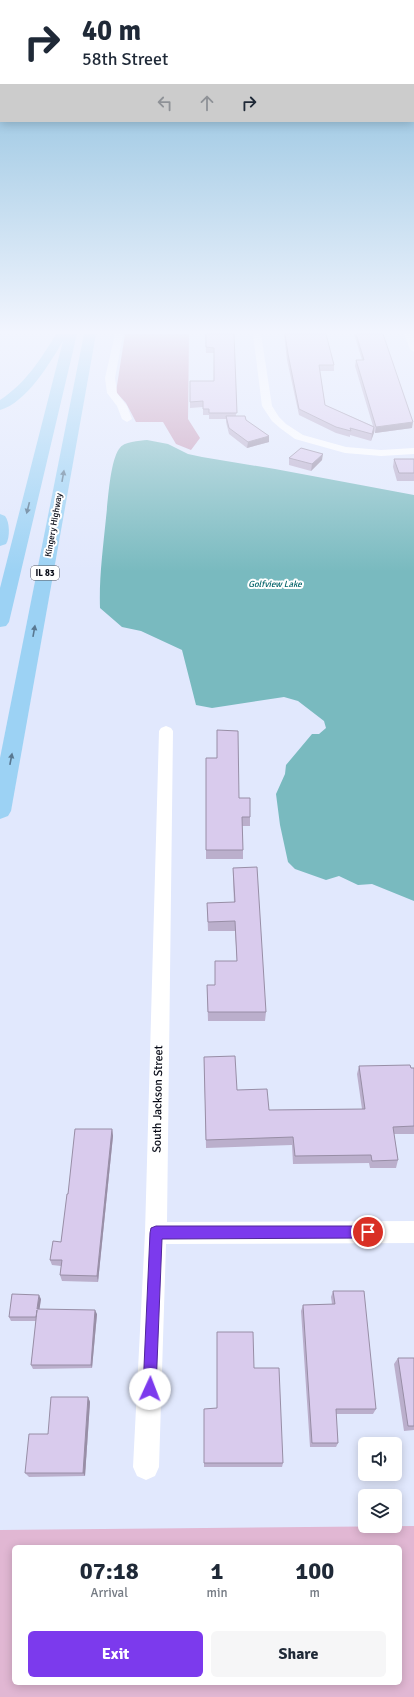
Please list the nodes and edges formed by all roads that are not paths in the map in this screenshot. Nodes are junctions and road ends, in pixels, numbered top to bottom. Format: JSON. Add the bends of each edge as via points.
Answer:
{"nodes":[{"id":1,"x":51,"y":413,"type":"edge"},
{"id":2,"x":75,"y":413,"type":"edge"},
{"id":3,"x":125,"y":413,"type":"edge"},
{"id":4,"x":270,"y":413,"type":"edge"},
{"id":5,"x":127,"y":419,"type":"dead end"},
{"id":6,"x":414,"y":452,"type":"edge"},
{"id":7,"x":0,"y":520,"type":"edge"},
{"id":8,"x":0,"y":541,"type":"edge"},
{"id":9,"x":0,"y":622,"type":"edge"},
{"id":10,"x":166,"y":730,"type":"dead end"},
{"id":11,"x":0,"y":811,"type":"edge"},
{"id":12,"x":414,"y":1232,"type":"edge"},
{"id":13,"x":156,"y":1233,"type":"junction"},
{"id":14,"x":146,"y":1467,"type":"dead end"}],
"edges":[{"from":1,"to":9,"type":"highway","one_way":true},
{"from":11,"to":2,"type":"highway","name":"Kingery Highway","number":"IL 83","one_way":true},
{"from":3,"to":5,"type":"street"},
{"from":4,"to":6,"type":"street","via":[[283,426],[300,437],[319,444],[362,452]]},
{"from":7,"to":8,"type":"highway"},
{"from":10,"to":13,"type":"street","name":"South Jackson Street"},
{"from":12,"to":13,"type":"street"},
{"from":13,"to":14,"type":"street","name":"South Jackson Street"}]}
